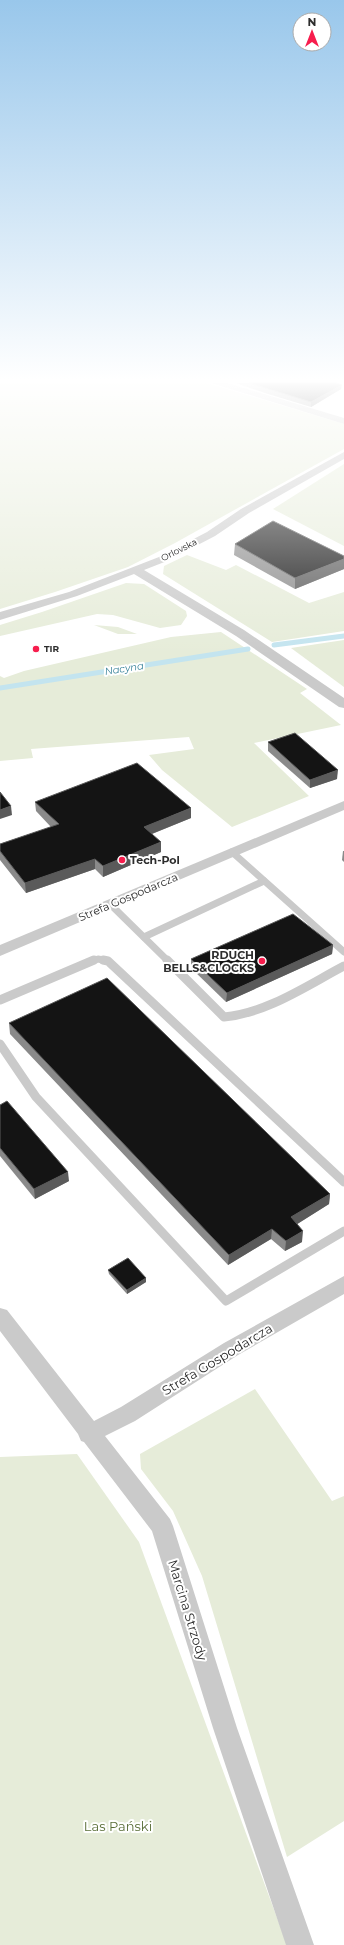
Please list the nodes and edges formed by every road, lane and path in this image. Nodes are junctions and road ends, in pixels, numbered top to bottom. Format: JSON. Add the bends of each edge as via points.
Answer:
{"nodes":[{"id":1,"x":311,"y":474,"type":"edge"},
{"id":2,"x":135,"y":570,"type":"junction"},
{"id":3,"x":0,"y":616,"type":"edge"},
{"id":4,"x":344,"y":704,"type":"edge"},
{"id":5,"x":344,"y":805,"type":"edge"},
{"id":6,"x":232,"y":852,"type":"junction"},
{"id":7,"x":264,"y":881,"type":"junction"},
{"id":8,"x":110,"y":904,"type":"junction"},
{"id":9,"x":144,"y":937,"type":"junction"},
{"id":10,"x":0,"y":951,"type":"edge"},
{"id":11,"x":344,"y":952,"type":"edge"},
{"id":12,"x":344,"y":966,"type":"edge"},
{"id":13,"x":0,"y":1000,"type":"edge"},
{"id":14,"x":0,"y":1044,"type":"edge"},
{"id":15,"x":344,"y":1182,"type":"edge"},
{"id":16,"x":344,"y":1231,"type":"edge"},
{"id":17,"x":344,"y":1284,"type":"edge"},
{"id":18,"x":0,"y":1316,"type":"edge"},
{"id":19,"x":90,"y":1434,"type":"junction"},
{"id":20,"x":300,"y":1945,"type":"edge"}],
"edges":[{"from":1,"to":2,"type":"street","name":"Orlovska","via":[[245,511],[211,534],[163,559]]},
{"from":2,"to":3,"type":"street","name":"Orlovska","via":[[73,594]]},
{"from":2,"to":4,"type":"street","via":[[240,633]]},
{"from":5,"to":6,"type":"street","name":"Strefa Gospodarcza"},
{"from":6,"to":7,"type":"lane"},
{"from":6,"to":8,"type":"street","name":"Strefa Gospodarcza"},
{"from":7,"to":9,"type":"lane"},
{"from":7,"to":11,"type":"lane"},
{"from":8,"to":9,"type":"lane"},
{"from":8,"to":10,"type":"street","name":"Strefa Gospodarcza"},
{"from":9,"to":12,"type":"lane","via":[[224,1017],[253,1012]]},
{"from":13,"to":15,"type":"lane","via":[[87,962],[98,959],[108,961]]},
{"from":14,"to":16,"type":"lane","via":[[36,1097],[226,1301]]},
{"from":17,"to":19,"type":"street","name":"Strefa Gospodarcza","via":[[128,1414]]},
{"from":18,"to":19,"type":"street","name":"Marcina Strzody"},
{"from":19,"to":20,"type":"street","name":"Marcina Strzody","via":[[162,1526],[225,1728]]}]}
